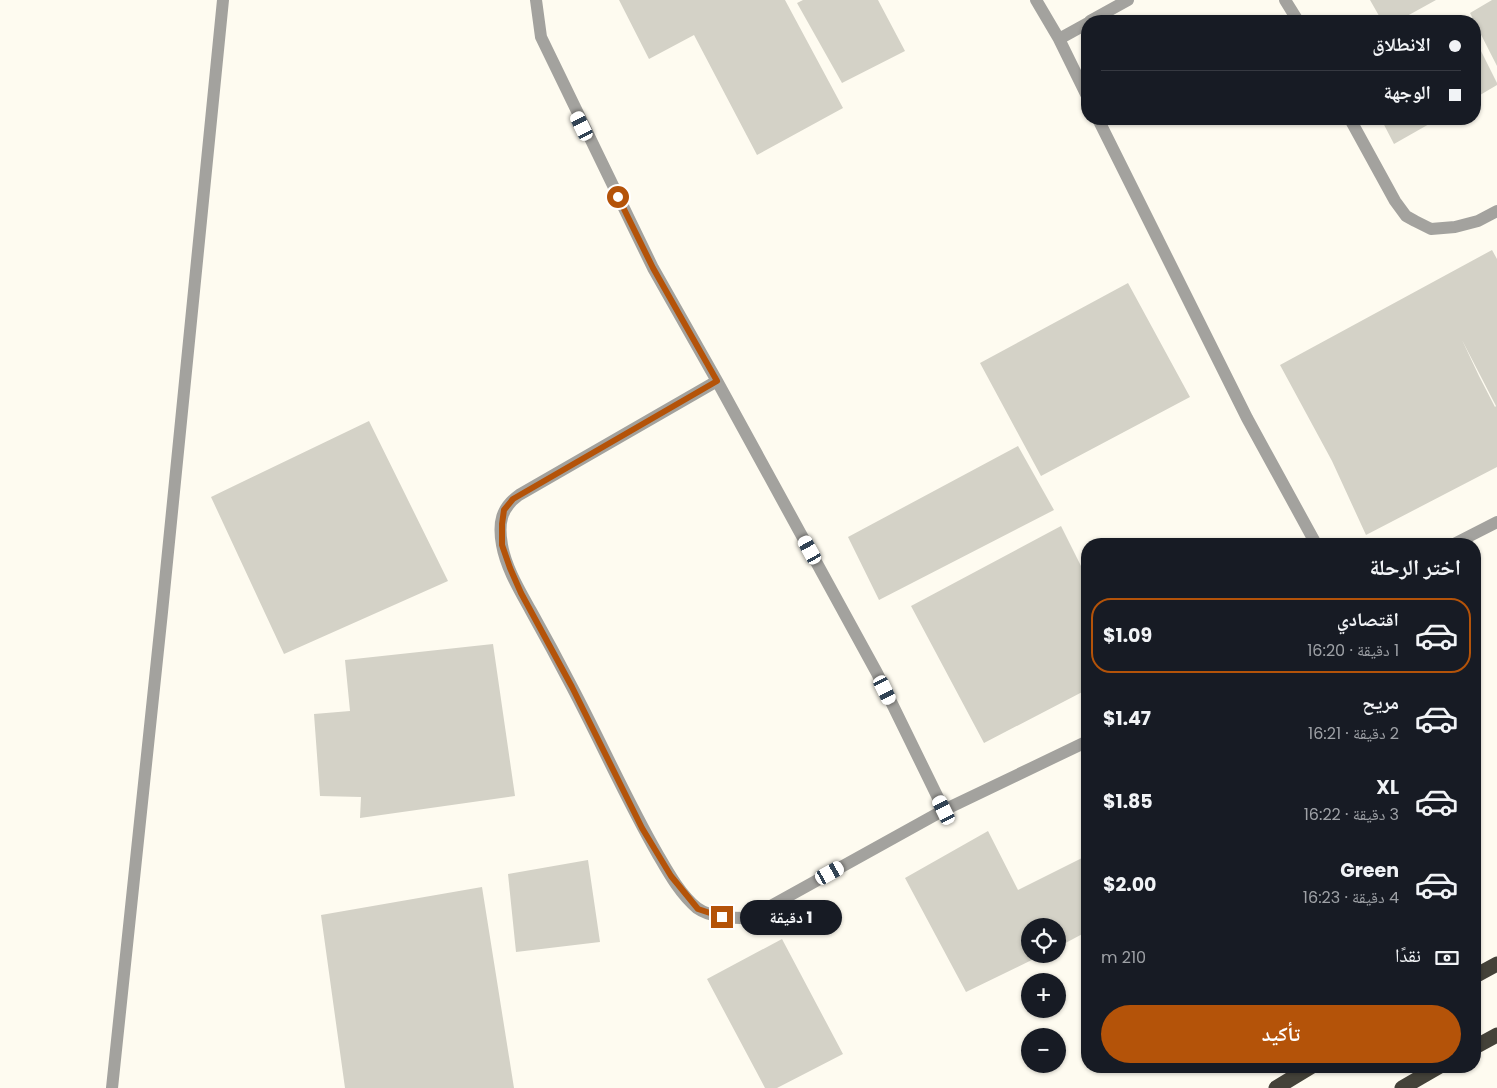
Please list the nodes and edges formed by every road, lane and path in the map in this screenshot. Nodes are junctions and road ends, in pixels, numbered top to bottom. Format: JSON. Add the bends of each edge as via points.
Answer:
{"nodes":[{"id":1,"x":223,"y":0,"type":"edge"},
{"id":2,"x":536,"y":0,"type":"edge"},
{"id":3,"x":1036,"y":0,"type":"edge"},
{"id":4,"x":1128,"y":0,"type":"edge"},
{"id":5,"x":1285,"y":0,"type":"edge"},
{"id":6,"x":1101,"y":15,"type":"edge"},
{"id":7,"x":1294,"y":15,"type":"edge"},
{"id":8,"x":1081,"y":27,"type":"edge"},
{"id":9,"x":1059,"y":40,"type":"junction"},
{"id":10,"x":1081,"y":84,"type":"edge"},
{"id":11,"x":1101,"y":125,"type":"edge"},
{"id":12,"x":1353,"y":125,"type":"edge"},
{"id":13,"x":1497,"y":211,"type":"edge"},
{"id":14,"x":717,"y":381,"type":"junction"},
{"id":15,"x":1497,"y":522,"type":"edge"},
{"id":16,"x":1313,"y":538,"type":"edge"},
{"id":17,"x":1466,"y":538,"type":"edge"},
{"id":18,"x":1081,"y":744,"type":"edge"},
{"id":19,"x":944,"y":810,"type":"junction"},
{"id":20,"x":1497,"y":964,"type":"edge"},
{"id":21,"x":1481,"y":973,"type":"edge"},
{"id":22,"x":1497,"y":1035,"type":"edge"},
{"id":23,"x":1481,"y":1044,"type":"edge"},
{"id":24,"x":1301,"y":1073,"type":"edge"},
{"id":25,"x":1428,"y":1073,"type":"edge"},
{"id":26,"x":112,"y":1088,"type":"edge"},
{"id":27,"x":1276,"y":1088,"type":"edge"},
{"id":28,"x":1402,"y":1088,"type":"edge"}],
"edges":[{"from":1,"to":26,"type":"street"},
{"from":2,"to":14,"type":"street","via":[[541,37],[574,108],[653,268]]},
{"from":3,"to":9,"type":"street"},
{"from":4,"to":6,"type":"street"},
{"from":5,"to":7,"type":"street"},
{"from":8,"to":9,"type":"street"},
{"from":9,"to":10,"type":"street"},
{"from":11,"to":16,"type":"street","via":[[1247,418]]},
{"from":12,"to":13,"type":"street","via":[[1395,201],[1414,221],[1431,229],[1455,227],[1478,221]]},
{"from":14,"to":19,"type":"street","via":[[877,673]]},
{"from":14,"to":19,"type":"street","via":[[519,494],[508,504],[503,515],[502,545],[521,593],[642,828],[671,876],[698,909],[722,917],[749,918]]},
{"from":15,"to":17,"type":"street"},
{"from":18,"to":19,"type":"street"},
{"from":20,"to":21,"type":"highway"},
{"from":22,"to":23,"type":"highway"},
{"from":24,"to":27,"type":"highway"},
{"from":25,"to":28,"type":"highway"}]}
